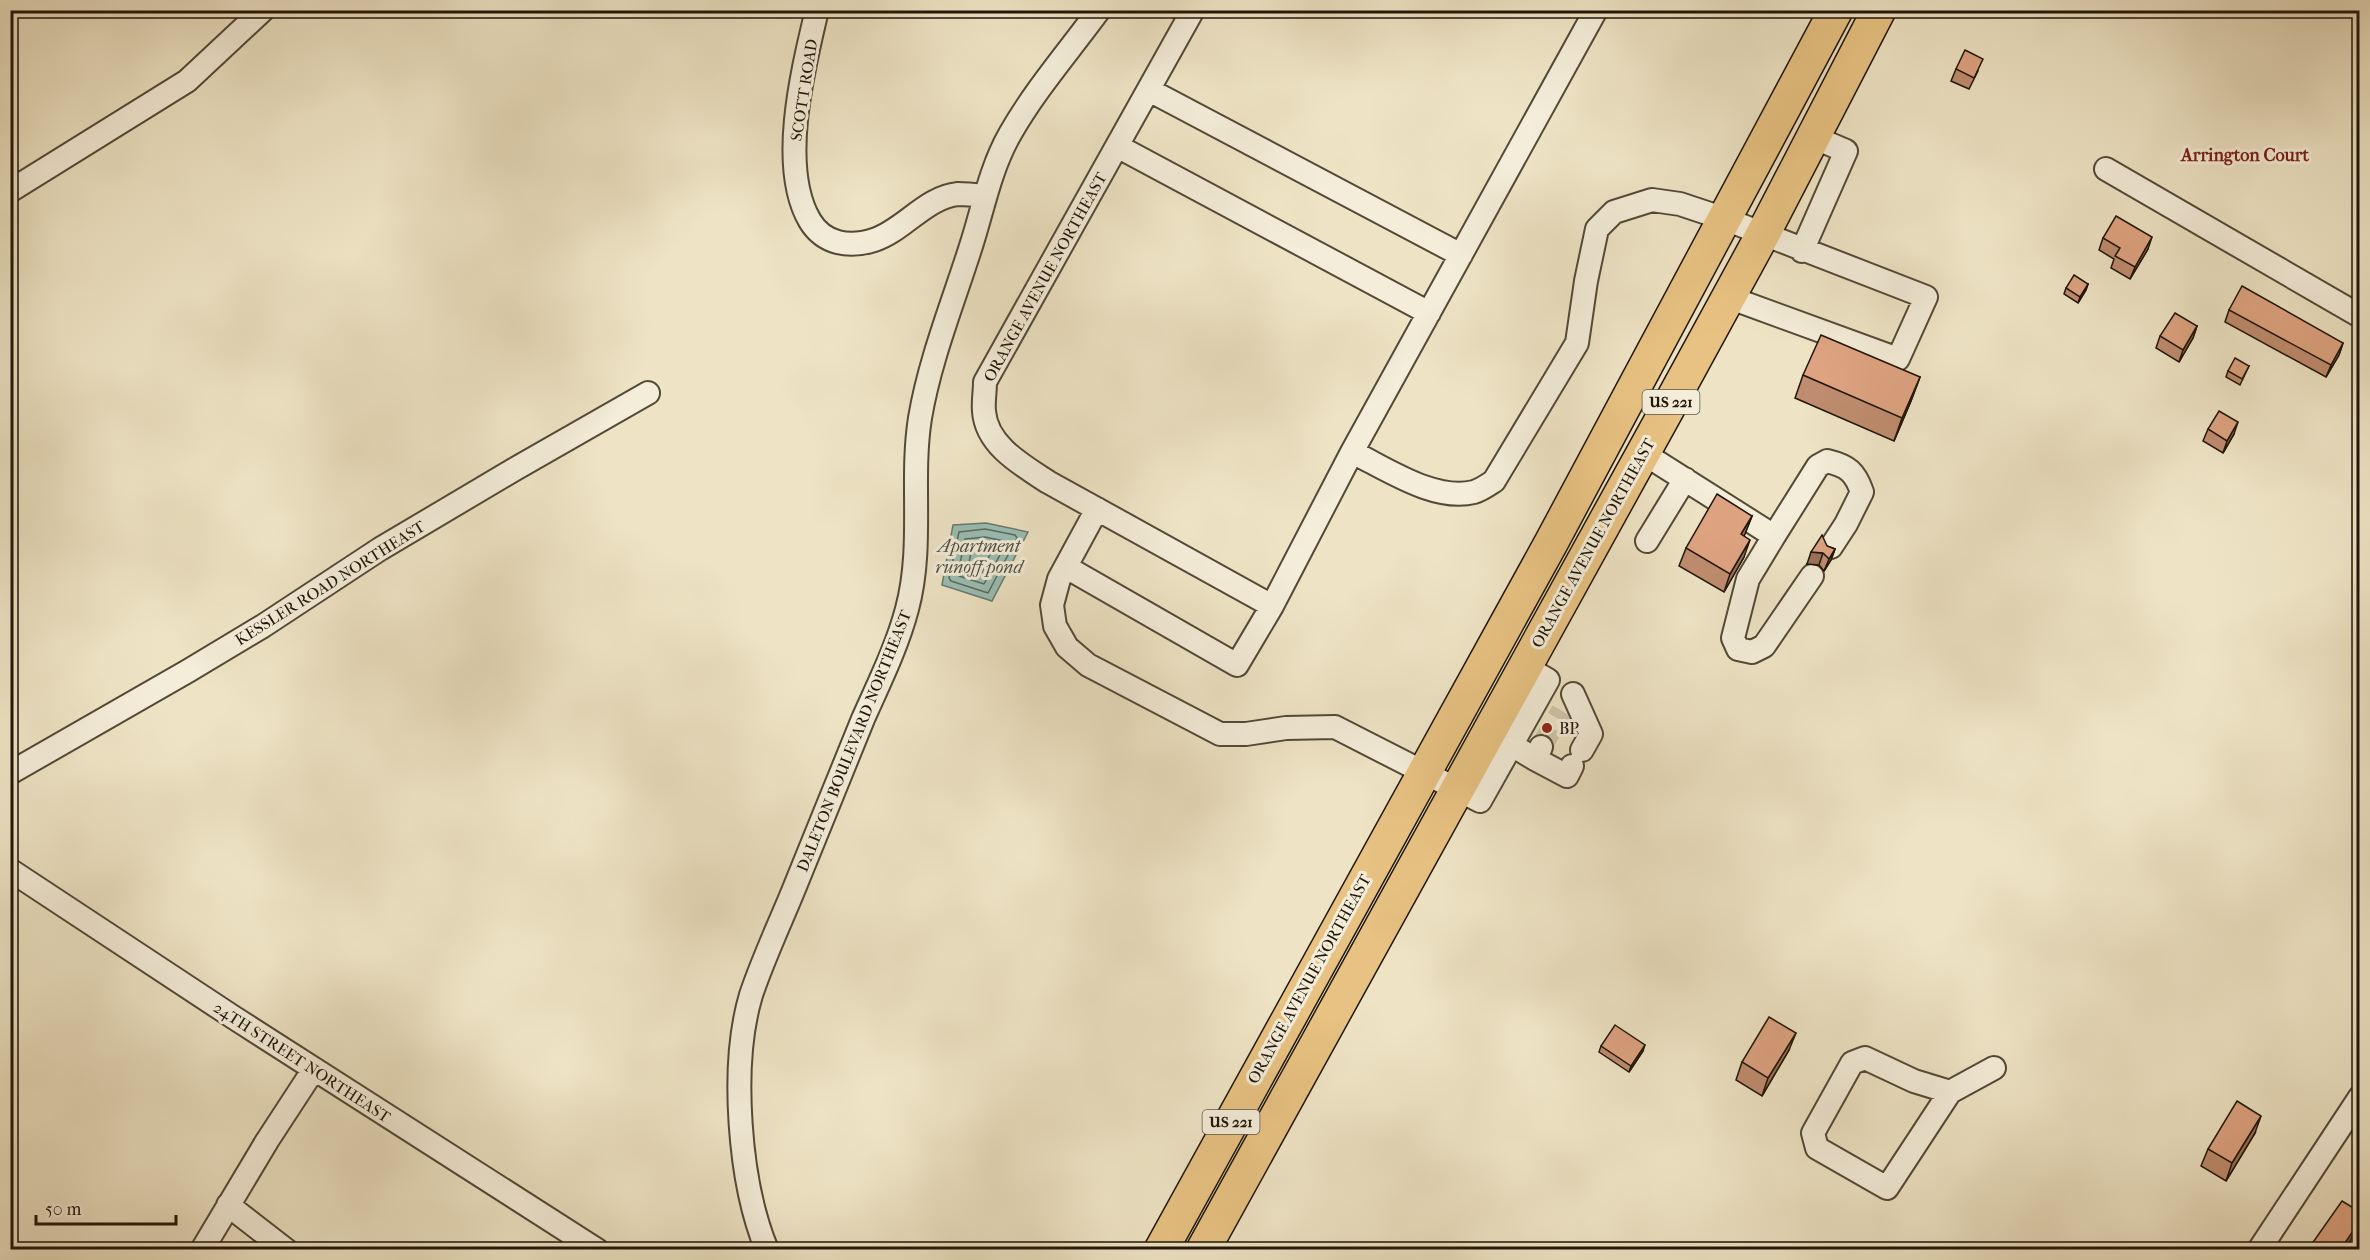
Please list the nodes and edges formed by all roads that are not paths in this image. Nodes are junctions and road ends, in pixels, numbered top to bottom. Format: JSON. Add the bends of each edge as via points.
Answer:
{"nodes":[{"id":1,"x":263,"y":10,"type":"edge"},
{"id":2,"x":817,"y":10,"type":"edge"},
{"id":3,"x":1099,"y":10,"type":"edge"},
{"id":4,"x":1193,"y":10,"type":"edge"},
{"id":5,"x":1596,"y":10,"type":"edge"},
{"id":6,"x":1836,"y":10,"type":"edge"},
{"id":7,"x":1879,"y":10,"type":"edge"},
{"id":8,"x":1149,"y":90,"type":"junction"},
{"id":9,"x":1813,"y":137,"type":"junction"},
{"id":10,"x":1117,"y":146,"type":"junction"},
{"id":11,"x":2106,"y":169,"type":"dead end"},
{"id":12,"x":10,"y":191,"type":"edge"},
{"id":13,"x":985,"y":196,"type":"junction"},
{"id":14,"x":1725,"y":219,"type":"junction"},
{"id":15,"x":1762,"y":234,"type":"junction"},
{"id":16,"x":1802,"y":251,"type":"junction"},
{"id":17,"x":1461,"y":255,"type":"junction"},
{"id":18,"x":1728,"y":297,"type":"junction"},
{"id":19,"x":1429,"y":313,"type":"junction"},
{"id":20,"x":2360,"y":316,"type":"edge"},
{"id":21,"x":648,"y":393,"type":"dead end"},
{"id":22,"x":1352,"y":452,"type":"junction"},
{"id":23,"x":1643,"y":453,"type":"junction"},
{"id":24,"x":1685,"y":479,"type":"junction"},
{"id":25,"x":1097,"y":509,"type":"junction"},
{"id":26,"x":1774,"y":536,"type":"junction"},
{"id":27,"x":1647,"y":542,"type":"dead end"},
{"id":28,"x":1831,"y":547,"type":"edge"},
{"id":29,"x":1066,"y":567,"type":"junction"},
{"id":30,"x":1812,"y":576,"type":"dead end"},
{"id":31,"x":1272,"y":606,"type":"junction"},
{"id":32,"x":1536,"y":673,"type":"junction"},
{"id":33,"x":1500,"y":738,"type":"junction"},
{"id":34,"x":1423,"y":772,"type":"junction"},
{"id":35,"x":10,"y":773,"type":"edge"},
{"id":36,"x":1456,"y":789,"type":"junction"},
{"id":37,"x":10,"y":870,"type":"edge"},
{"id":38,"x":1994,"y":1068,"type":"dead end"},
{"id":39,"x":314,"y":1070,"type":"junction"},
{"id":40,"x":1950,"y":1092,"type":"junction"},
{"id":41,"x":2360,"y":1097,"type":"edge"},
{"id":42,"x":228,"y":1205,"type":"junction"},
{"id":43,"x":590,"y":1248,"type":"edge"},
{"id":44,"x":202,"y":1250,"type":"edge"},
{"id":45,"x":286,"y":1250,"type":"edge"},
{"id":46,"x":766,"y":1250,"type":"edge"},
{"id":47,"x":1161,"y":1250,"type":"edge"},
{"id":48,"x":1203,"y":1250,"type":"edge"},
{"id":49,"x":2259,"y":1250,"type":"edge"}],
"edges":[{"from":1,"to":12,"type":"street","via":[[187,81]]},
{"from":2,"to":13,"type":"street","name":"SCOTT ROAD","via":[[795,130],[794,171],[804,212],[816,231],[840,244],[876,240],[943,198],[957,194]]},
{"from":3,"to":13,"type":"street","name":"DALETON BOULEVARD NORTHEAST","via":[[1008,136]]},
{"from":4,"to":8,"type":"street","name":"ORANGE AVENUE NORTHEAST"},
{"from":5,"to":17,"type":"street"},
{"from":6,"to":14,"type":"highway","name":"ORANGE AVENUE NORTHEAST","number":"US 221"},
{"from":7,"to":9,"type":"highway","name":"ORANGE AVENUE NORTHEAST","number":"US 221"},
{"from":8,"to":10,"type":"street","name":"ORANGE AVENUE NORTHEAST"},
{"from":8,"to":17,"type":"street"},
{"from":9,"to":15,"type":"highway","name":"ORANGE AVENUE NORTHEAST","number":"US 221"},
{"from":9,"to":16,"type":"street","via":[[1846,152]]},
{"from":10,"to":19,"type":"street"},
{"from":10,"to":25,"type":"street","name":"ORANGE AVENUE NORTHEAST","via":[[986,382],[983,412],[994,439],[1015,461]]},
{"from":11,"to":20,"type":"street"},
{"from":13,"to":46,"type":"street","name":"DALETON BOULEVARD NORTHEAST","via":[[928,379],[920,420],[914,570],[908,606],[898,639],[751,997],[739,1074],[742,1132],[751,1200]]},
{"from":14,"to":15,"type":"street"},
{"from":14,"to":22,"type":"street","via":[[1680,204],[1652,200],[1614,212],[1597,229],[1577,343],[1494,481],[1476,491],[1458,494],[1428,489]]},
{"from":14,"to":34,"type":"highway","name":"ORANGE AVENUE NORTHEAST","number":"US 221","via":[[1557,533]]},
{"from":15,"to":16,"type":"street"},
{"from":15,"to":18,"type":"highway","name":"ORANGE AVENUE NORTHEAST","number":"US 221"},
{"from":16,"to":18,"type":"street","via":[[1926,297],[1898,359]]},
{"from":17,"to":19,"type":"street"},
{"from":18,"to":23,"type":"highway","name":"ORANGE AVENUE NORTHEAST","number":"US 221"},
{"from":19,"to":22,"type":"street"},
{"from":21,"to":35,"type":"street","name":"KESSLER ROAD NORTHEAST","via":[[515,468],[380,549],[263,626]]},
{"from":22,"to":31,"type":"street"},
{"from":23,"to":24,"type":"street"},
{"from":23,"to":32,"type":"highway","name":"ORANGE AVENUE NORTHEAST","number":"US 221"},
{"from":24,"to":26,"type":"street"},
{"from":24,"to":27,"type":"street"},
{"from":25,"to":29,"type":"street"},
{"from":25,"to":31,"type":"street","name":"ORANGE AVENUE NORTHEAST"},
{"from":26,"to":28,"type":"street","via":[[1818,466],[1827,461],[1843,465],[1857,477],[1862,492]]},
{"from":26,"to":30,"type":"street","via":[[1748,579],[1733,638],[1738,649],[1752,652],[1764,646]]},
{"from":29,"to":31,"type":"street","via":[[1237,665]]},
{"from":29,"to":34,"type":"street","via":[[1052,605],[1055,626],[1067,647],[1088,665],[1220,734],[1335,727]]},
{"from":32,"to":33,"type":"highway","name":"ORANGE AVENUE NORTHEAST","number":"US 221"},
{"from":32,"to":33,"type":"street","via":[[1568,703],[1592,734],[1567,776],[1538,753]]},
{"from":33,"to":36,"type":"highway","name":"ORANGE AVENUE NORTHEAST","number":"US 221"},
{"from":34,"to":36,"type":"street"},
{"from":34,"to":47,"type":"highway","name":"ORANGE AVENUE NORTHEAST","number":"US 221"},
{"from":36,"to":48,"type":"highway","name":"ORANGE AVENUE NORTHEAST","number":"US 221"},
{"from":37,"to":39,"type":"street","name":"24TH STREET NORTHEAST"},
{"from":38,"to":40,"type":"street"},
{"from":39,"to":42,"type":"street"},
{"from":39,"to":43,"type":"street","name":"24TH STREET NORTHEAST"},
{"from":40,"to":40,"type":"street","via":[[1887,1188],[1817,1148],[1813,1133],[1852,1062],[1865,1058],[1914,1081]]},
{"from":41,"to":49,"type":"street"},
{"from":42,"to":44,"type":"street"},
{"from":42,"to":45,"type":"street"}]}
